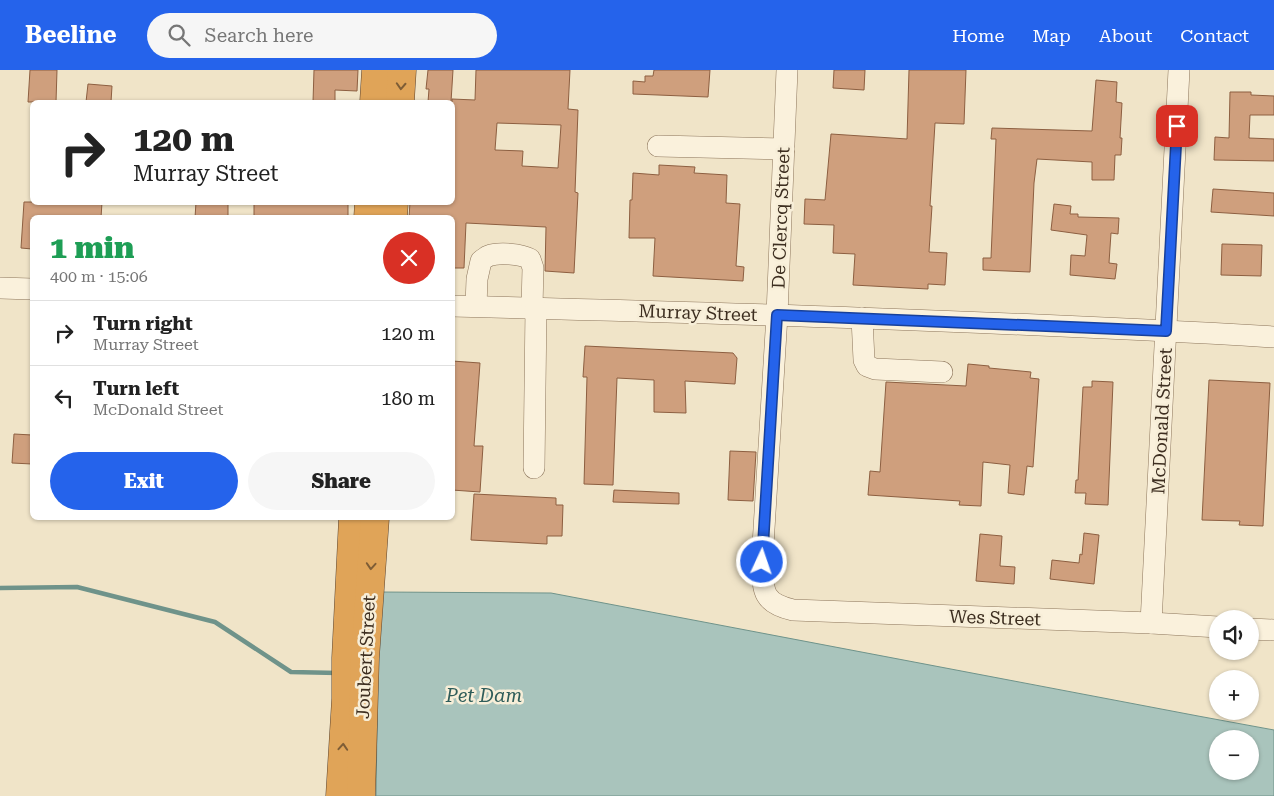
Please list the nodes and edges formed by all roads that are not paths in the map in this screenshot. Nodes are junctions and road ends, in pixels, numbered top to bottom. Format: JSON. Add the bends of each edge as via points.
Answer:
{"nodes":[{"id":1,"x":376,"y":70,"type":"edge"},
{"id":2,"x":402,"y":70,"type":"edge"},
{"id":3,"x":787,"y":70,"type":"edge"},
{"id":4,"x":1179,"y":70,"type":"edge"},
{"id":5,"x":374,"y":100,"type":"edge"},
{"id":6,"x":400,"y":100,"type":"edge"},
{"id":7,"x":658,"y":146,"type":"dead end"},
{"id":8,"x":784,"y":149,"type":"junction"},
{"id":9,"x":0,"y":288,"type":"edge"},
{"id":10,"x":30,"y":289,"type":"edge"},
{"id":11,"x":459,"y":307,"type":"edge"},
{"id":12,"x":534,"y":308,"type":"junction"},
{"id":13,"x":777,"y":315,"type":"junction"},
{"id":14,"x":862,"y":318,"type":"junction"},
{"id":15,"x":1166,"y":331,"type":"junction"},
{"id":16,"x":1274,"y":337,"type":"edge"},
{"id":17,"x":942,"y":372,"type":"dead end"},
{"id":18,"x":534,"y":468,"type":"dead end"},
{"id":19,"x":353,"y":520,"type":"edge"},
{"id":20,"x":374,"y":520,"type":"edge"},
{"id":21,"x":773,"y":603,"type":"joint"},
{"id":22,"x":1151,"y":623,"type":"junction"},
{"id":23,"x":1209,"y":626,"type":"edge"},
{"id":24,"x":1259,"y":629,"type":"edge"},
{"id":25,"x":1274,"y":630,"type":"edge"},
{"id":26,"x":356,"y":658,"type":"junction"},
{"id":27,"x":355,"y":700,"type":"junction"},
{"id":28,"x":340,"y":796,"type":"edge"},
{"id":29,"x":361,"y":796,"type":"edge"}],
"edges":[{"from":1,"to":5,"type":"highway"},
{"from":2,"to":6,"type":"highway","one_way":true},
{"from":3,"to":8,"type":"street","name":"De Clercq Street"},
{"from":4,"to":15,"type":"street","name":"McDonald Street"},
{"from":7,"to":8,"type":"street"},
{"from":8,"to":13,"type":"street","name":"De Clercq Street"},
{"from":9,"to":10,"type":"street"},
{"from":11,"to":12,"type":"street","name":"Murray Street"},
{"from":11,"to":12,"type":"street","via":[[477,279],[481,261],[489,256],[513,255],[530,259]]},
{"from":12,"to":13,"type":"street","name":"Murray Street"},
{"from":12,"to":18,"type":"street"},
{"from":13,"to":14,"type":"street","name":"Murray Street"},
{"from":13,"to":21,"type":"street","name":"De Clercq Street","via":[[762,562],[764,589]]},
{"from":14,"to":15,"type":"street","name":"Murray Street"},
{"from":14,"to":17,"type":"street","via":[[867,366]]},
{"from":15,"to":16,"type":"street","name":"Murray Street"},
{"from":15,"to":22,"type":"street","name":"McDonald Street"},
{"from":19,"to":26,"type":"highway","name":"Joubert Street"},
{"from":20,"to":26,"type":"highway","name":"Joubert Street","one_way":true},
{"from":21,"to":22,"type":"street","name":"Wes Street","via":[[793,610]]},
{"from":22,"to":23,"type":"street","name":"Wes Street"},
{"from":24,"to":25,"type":"street"},
{"from":26,"to":27,"type":"highway","name":"Joubert Street"},
{"from":28,"to":27,"type":"highway","name":"Joubert Street","one_way":true},
{"from":27,"to":29,"type":"highway","name":"Joubert Street"}]}
